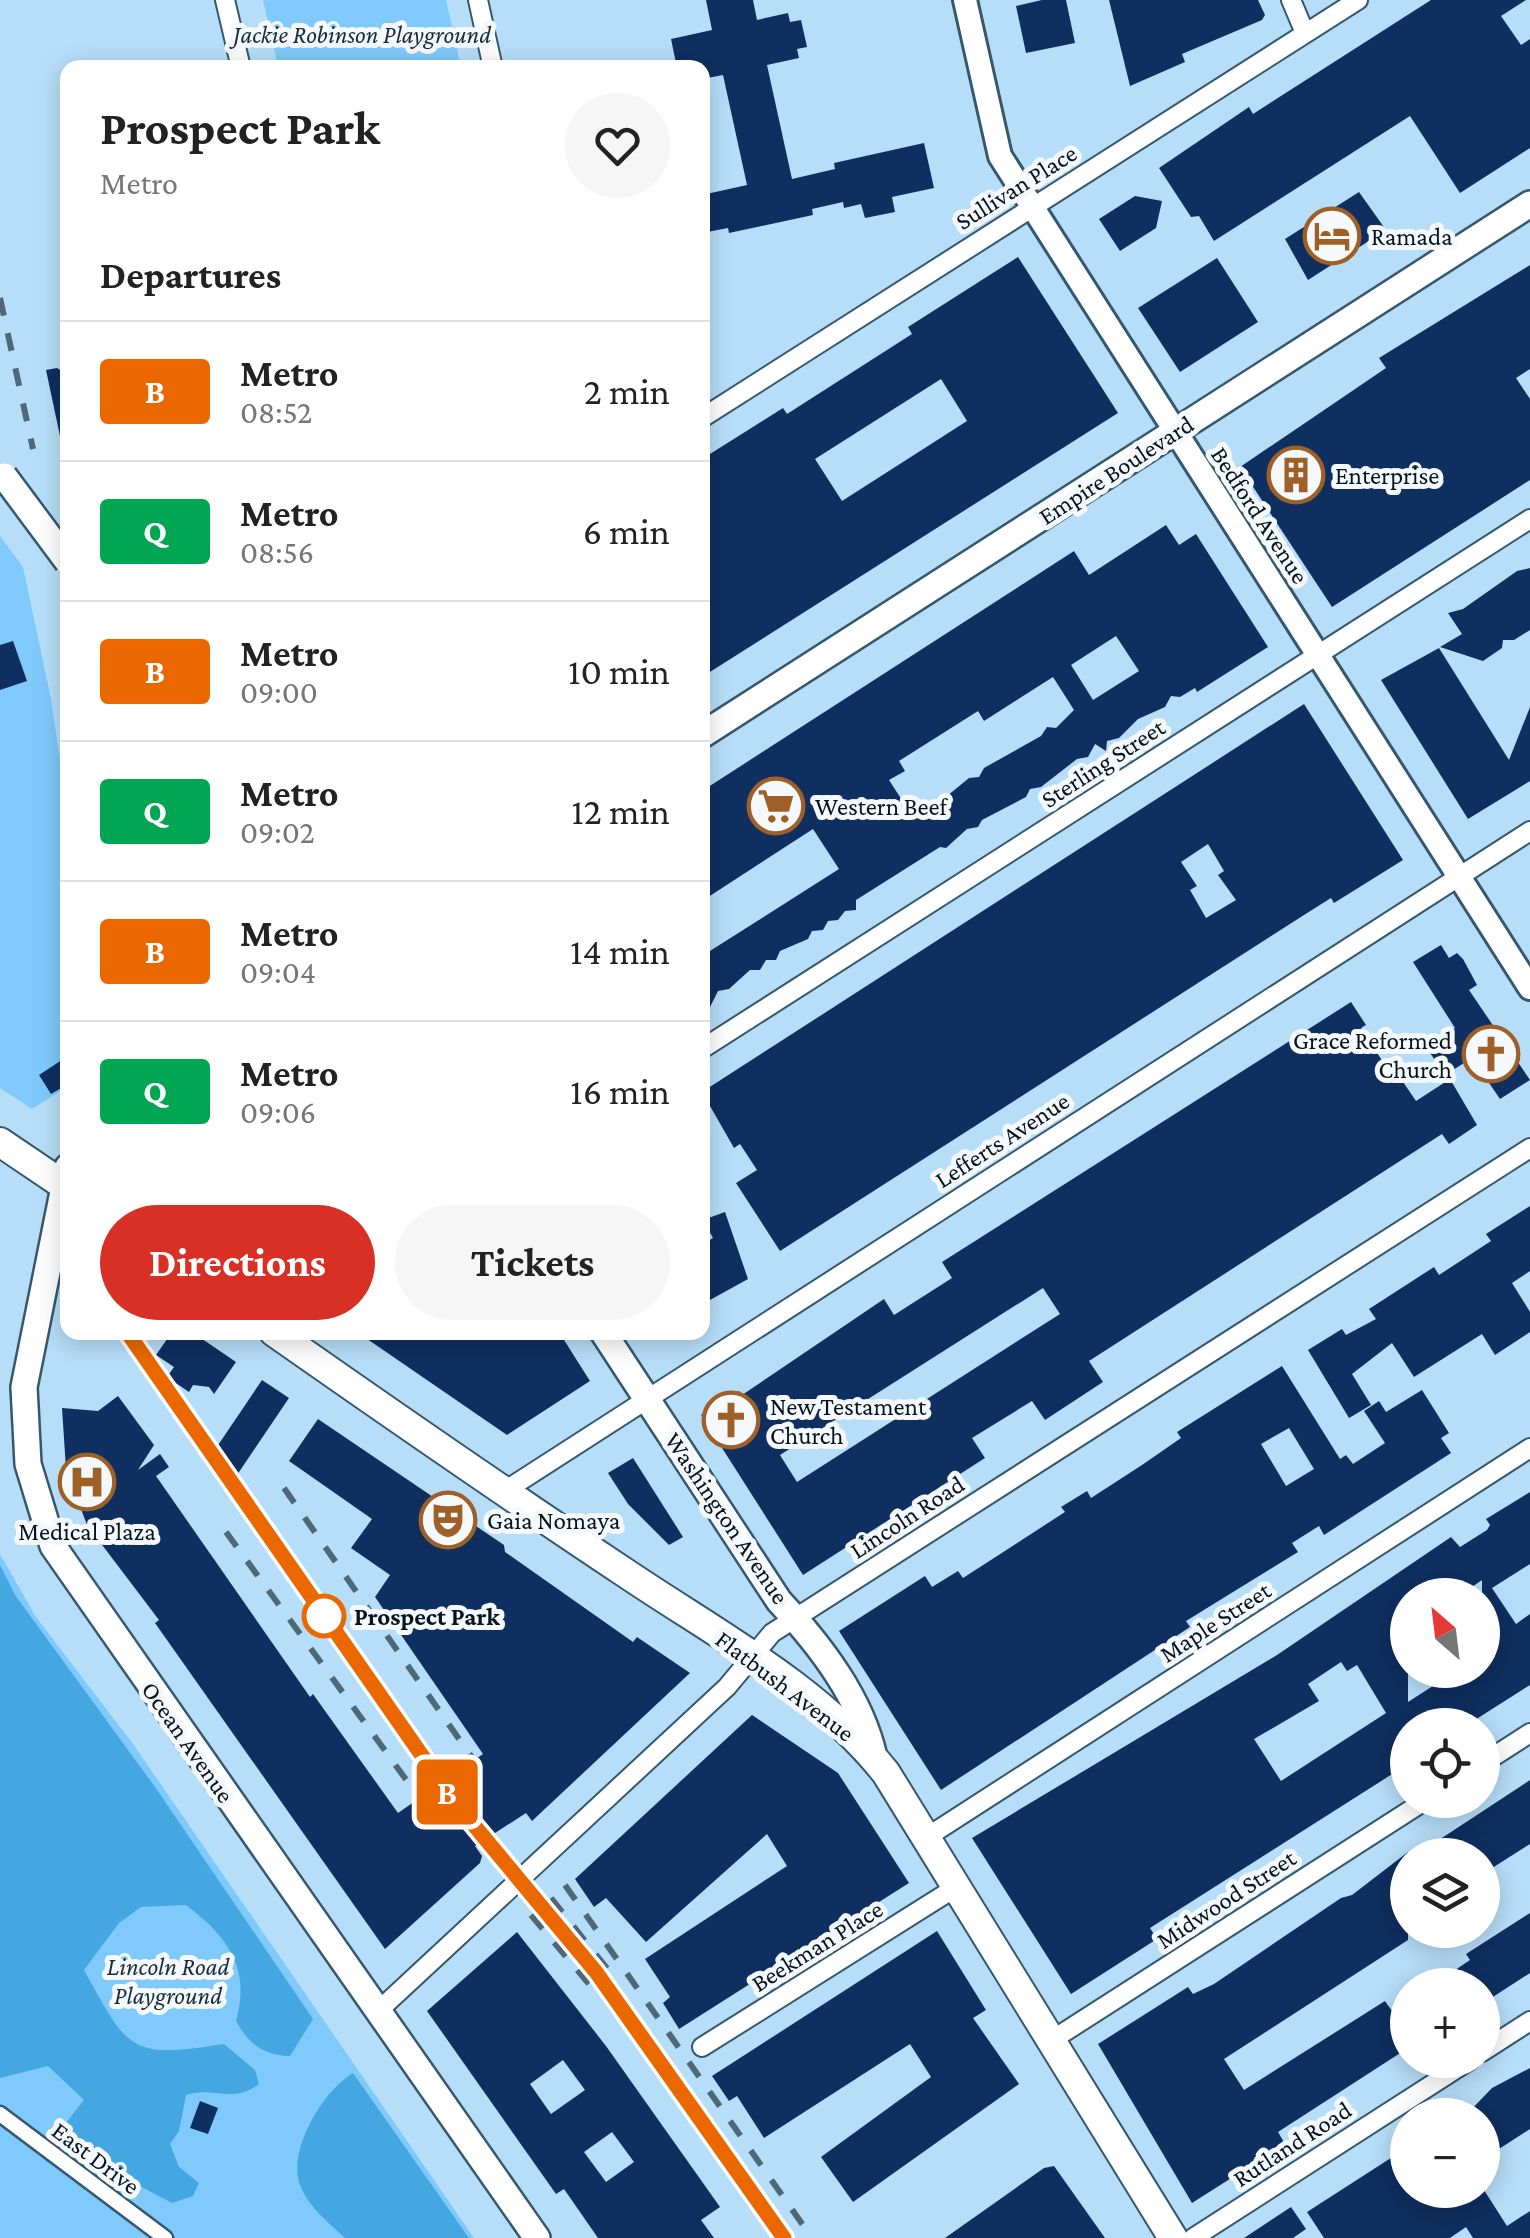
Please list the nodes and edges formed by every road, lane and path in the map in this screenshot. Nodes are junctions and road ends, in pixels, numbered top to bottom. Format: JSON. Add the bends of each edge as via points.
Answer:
{"nodes":[{"id":1,"x":226,"y":0,"type":"edge"},
{"id":2,"x":478,"y":0,"type":"edge"},
{"id":3,"x":965,"y":0,"type":"edge"},
{"id":4,"x":1290,"y":0,"type":"edge"},
{"id":5,"x":1358,"y":0,"type":"edge"},
{"id":6,"x":1305,"y":33,"type":"junction"},
{"id":7,"x":239,"y":60,"type":"edge"},
{"id":8,"x":491,"y":60,"type":"edge"},
{"id":9,"x":1530,"y":204,"type":"edge"},
{"id":10,"x":1030,"y":208,"type":"junction"},
{"id":11,"x":710,"y":413,"type":"edge"},
{"id":12,"x":1174,"y":433,"type":"junction"},
{"id":13,"x":2,"y":473,"type":"edge"},
{"id":14,"x":1530,"y":519,"type":"edge"},
{"id":15,"x":60,"y":551,"type":"edge"},
{"id":16,"x":1318,"y":655,"type":"junction"},
{"id":17,"x":710,"y":730,"type":"edge"},
{"id":18,"x":1530,"y":831,"type":"edge"},
{"id":19,"x":1458,"y":877,"type":"junction"},
{"id":20,"x":1530,"y":988,"type":"edge"},
{"id":21,"x":710,"y":1044,"type":"edge"},
{"id":22,"x":0,"y":1142,"type":"edge"},
{"id":23,"x":1530,"y":1148,"type":"edge"},
{"id":24,"x":60,"y":1177,"type":"edge"},
{"id":25,"x":60,"y":1210,"type":"edge"},
{"id":26,"x":285,"y":1340,"type":"edge"},
{"id":27,"x":608,"y":1340,"type":"edge"},
{"id":28,"x":646,"y":1397,"type":"junction"},
{"id":29,"x":1530,"y":1448,"type":"edge"},
{"id":30,"x":503,"y":1492,"type":"junction"},
{"id":31,"x":795,"y":1618,"type":"junction"},
{"id":32,"x":750,"y":1658,"type":"junction"},
{"id":33,"x":1530,"y":1733,"type":"edge"},
{"id":34,"x":1500,"y":1752,"type":"edge"},
{"id":35,"x":874,"y":1757,"type":"junction"},
{"id":36,"x":1398,"y":1818,"type":"edge"},
{"id":37,"x":927,"y":1837,"type":"junction"},
{"id":38,"x":958,"y":1886,"type":"junction"},
{"id":39,"x":377,"y":2012,"type":"junction"},
{"id":40,"x":1530,"y":2021,"type":"edge"},
{"id":41,"x":1052,"y":2040,"type":"junction"},
{"id":42,"x":1500,"y":2040,"type":"edge"},
{"id":43,"x":702,"y":2048,"type":"dead end"},
{"id":44,"x":1442,"y":2078,"type":"edge"},
{"id":45,"x":0,"y":2114,"type":"edge"},
{"id":46,"x":165,"y":2238,"type":"edge"},
{"id":47,"x":537,"y":2238,"type":"edge"},
{"id":48,"x":1174,"y":2238,"type":"edge"},
{"id":49,"x":1192,"y":2238,"type":"edge"}],
"edges":[{"from":1,"to":7,"type":"street"},
{"from":2,"to":8,"type":"street"},
{"from":3,"to":10,"type":"street","name":"Bedford Avenue","via":[[1000,156]]},
{"from":4,"to":6,"type":"street"},
{"from":5,"to":6,"type":"street","name":"Sullivan Place"},
{"from":6,"to":10,"type":"street","name":"Sullivan Place"},
{"from":9,"to":12,"type":"main road","name":"Empire Boulevard"},
{"from":10,"to":11,"type":"street","name":"Sullivan Place"},
{"from":10,"to":12,"type":"street","name":"Bedford Avenue"},
{"from":12,"to":16,"type":"street","name":"Bedford Avenue"},
{"from":12,"to":17,"type":"main road","name":"Empire Boulevard"},
{"from":13,"to":15,"type":"main road","bridge":true},
{"from":14,"to":16,"type":"street","name":"Sterling Street"},
{"from":16,"to":19,"type":"street","name":"Bedford Avenue"},
{"from":16,"to":21,"type":"street","name":"Sterling Street"},
{"from":18,"to":19,"type":"street","name":"Lefferts Avenue"},
{"from":19,"to":20,"type":"street","name":"Bedford Avenue"},
{"from":19,"to":28,"type":"street","name":"Lefferts Avenue"},
{"from":22,"to":24,"type":"main road"},
{"from":23,"to":31,"type":"street","name":"Lincoln Road"},
{"from":25,"to":39,"type":"main road","name":"Ocean Avenue","via":[[24,1387],[28,1464],[53,1546]]},
{"from":26,"to":30,"type":"main road","name":"Flatbush Avenue"},
{"from":27,"to":28,"type":"main road","name":"Washington Avenue"},
{"from":28,"to":30,"type":"street","name":"Lefferts Avenue"},
{"from":28,"to":31,"type":"main road","name":"Washington Avenue"},
{"from":29,"to":37,"type":"street","name":"Maple Street"},
{"from":30,"to":32,"type":"main road","name":"Flatbush Avenue"},
{"from":31,"to":32,"type":"street","name":"Lincoln Road"},
{"from":31,"to":35,"type":"main road","name":"Washington Avenue","via":[[868,1726]]},
{"from":32,"to":35,"type":"main road","name":"Flatbush Avenue","via":[[836,1718]]},
{"from":32,"to":39,"type":"street","name":"Lincoln Road","via":[[727,1687]]},
{"from":33,"to":34,"type":"street"},
{"from":35,"to":37,"type":"main road","name":"Flatbush Avenue"},
{"from":36,"to":41,"type":"street","name":"Midwood Street"},
{"from":37,"to":38,"type":"main road","name":"Flatbush Avenue"},
{"from":38,"to":41,"type":"main road","name":"Flatbush Avenue"},
{"from":38,"to":43,"type":"street","name":"Beekman Place"},
{"from":39,"to":47,"type":"main road","name":"Ocean Avenue"},
{"from":40,"to":42,"type":"street"},
{"from":41,"to":48,"type":"main road","name":"Flatbush Avenue"},
{"from":44,"to":49,"type":"street","name":"Rutland Road"},
{"from":45,"to":46,"type":"street","name":"East Drive"}]}
